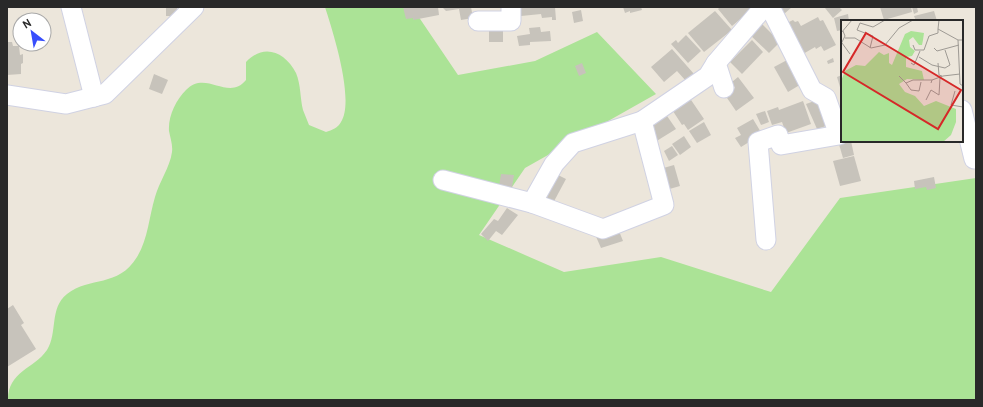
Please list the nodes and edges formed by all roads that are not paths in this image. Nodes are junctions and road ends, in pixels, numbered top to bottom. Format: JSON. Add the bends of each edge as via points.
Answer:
{"nodes":[{"id":1,"x":71,"y":7,"type":"edge"},
{"id":2,"x":194,"y":7,"type":"edge"},
{"id":3,"x":510,"y":7,"type":"edge"},
{"id":4,"x":764,"y":7,"type":"edge"},
{"id":5,"x":770,"y":7,"type":"edge"},
{"id":6,"x":478,"y":21,"type":"dead end"},
{"id":7,"x":716,"y":63,"type":"junction"},
{"id":8,"x":724,"y":88,"type":"dead end"},
{"id":9,"x":7,"y":95,"type":"edge"},
{"id":10,"x":94,"y":97,"type":"junction"},
{"id":11,"x":963,"y":114,"type":"edge"},
{"id":12,"x":642,"y":121,"type":"junction"},
{"id":13,"x":976,"y":158,"type":"edge"},
{"id":14,"x":443,"y":180,"type":"dead end"},
{"id":15,"x":532,"y":203,"type":"junction"},
{"id":16,"x":766,"y":240,"type":"dead end"}],
"edges":[{"from":1,"to":10,"type":"street"},
{"from":2,"to":10,"type":"street","via":[[105,94]]},
{"from":3,"to":6,"type":"street","via":[[511,21]]},
{"from":4,"to":7,"type":"street"},
{"from":5,"to":16,"type":"street","via":[[812,90],[826,98],[839,135],[781,145],[778,135],[758,142]]},
{"from":7,"to":8,"type":"street"},
{"from":7,"to":12,"type":"street","via":[[708,76]]},
{"from":9,"to":10,"type":"street","via":[[66,104]]},
{"from":11,"to":13,"type":"street","via":[[974,159]]},
{"from":12,"to":15,"type":"street","via":[[573,142],[554,164]]},
{"from":12,"to":15,"type":"street","via":[[664,205],[603,229]]},
{"from":14,"to":15,"type":"street"}]}
